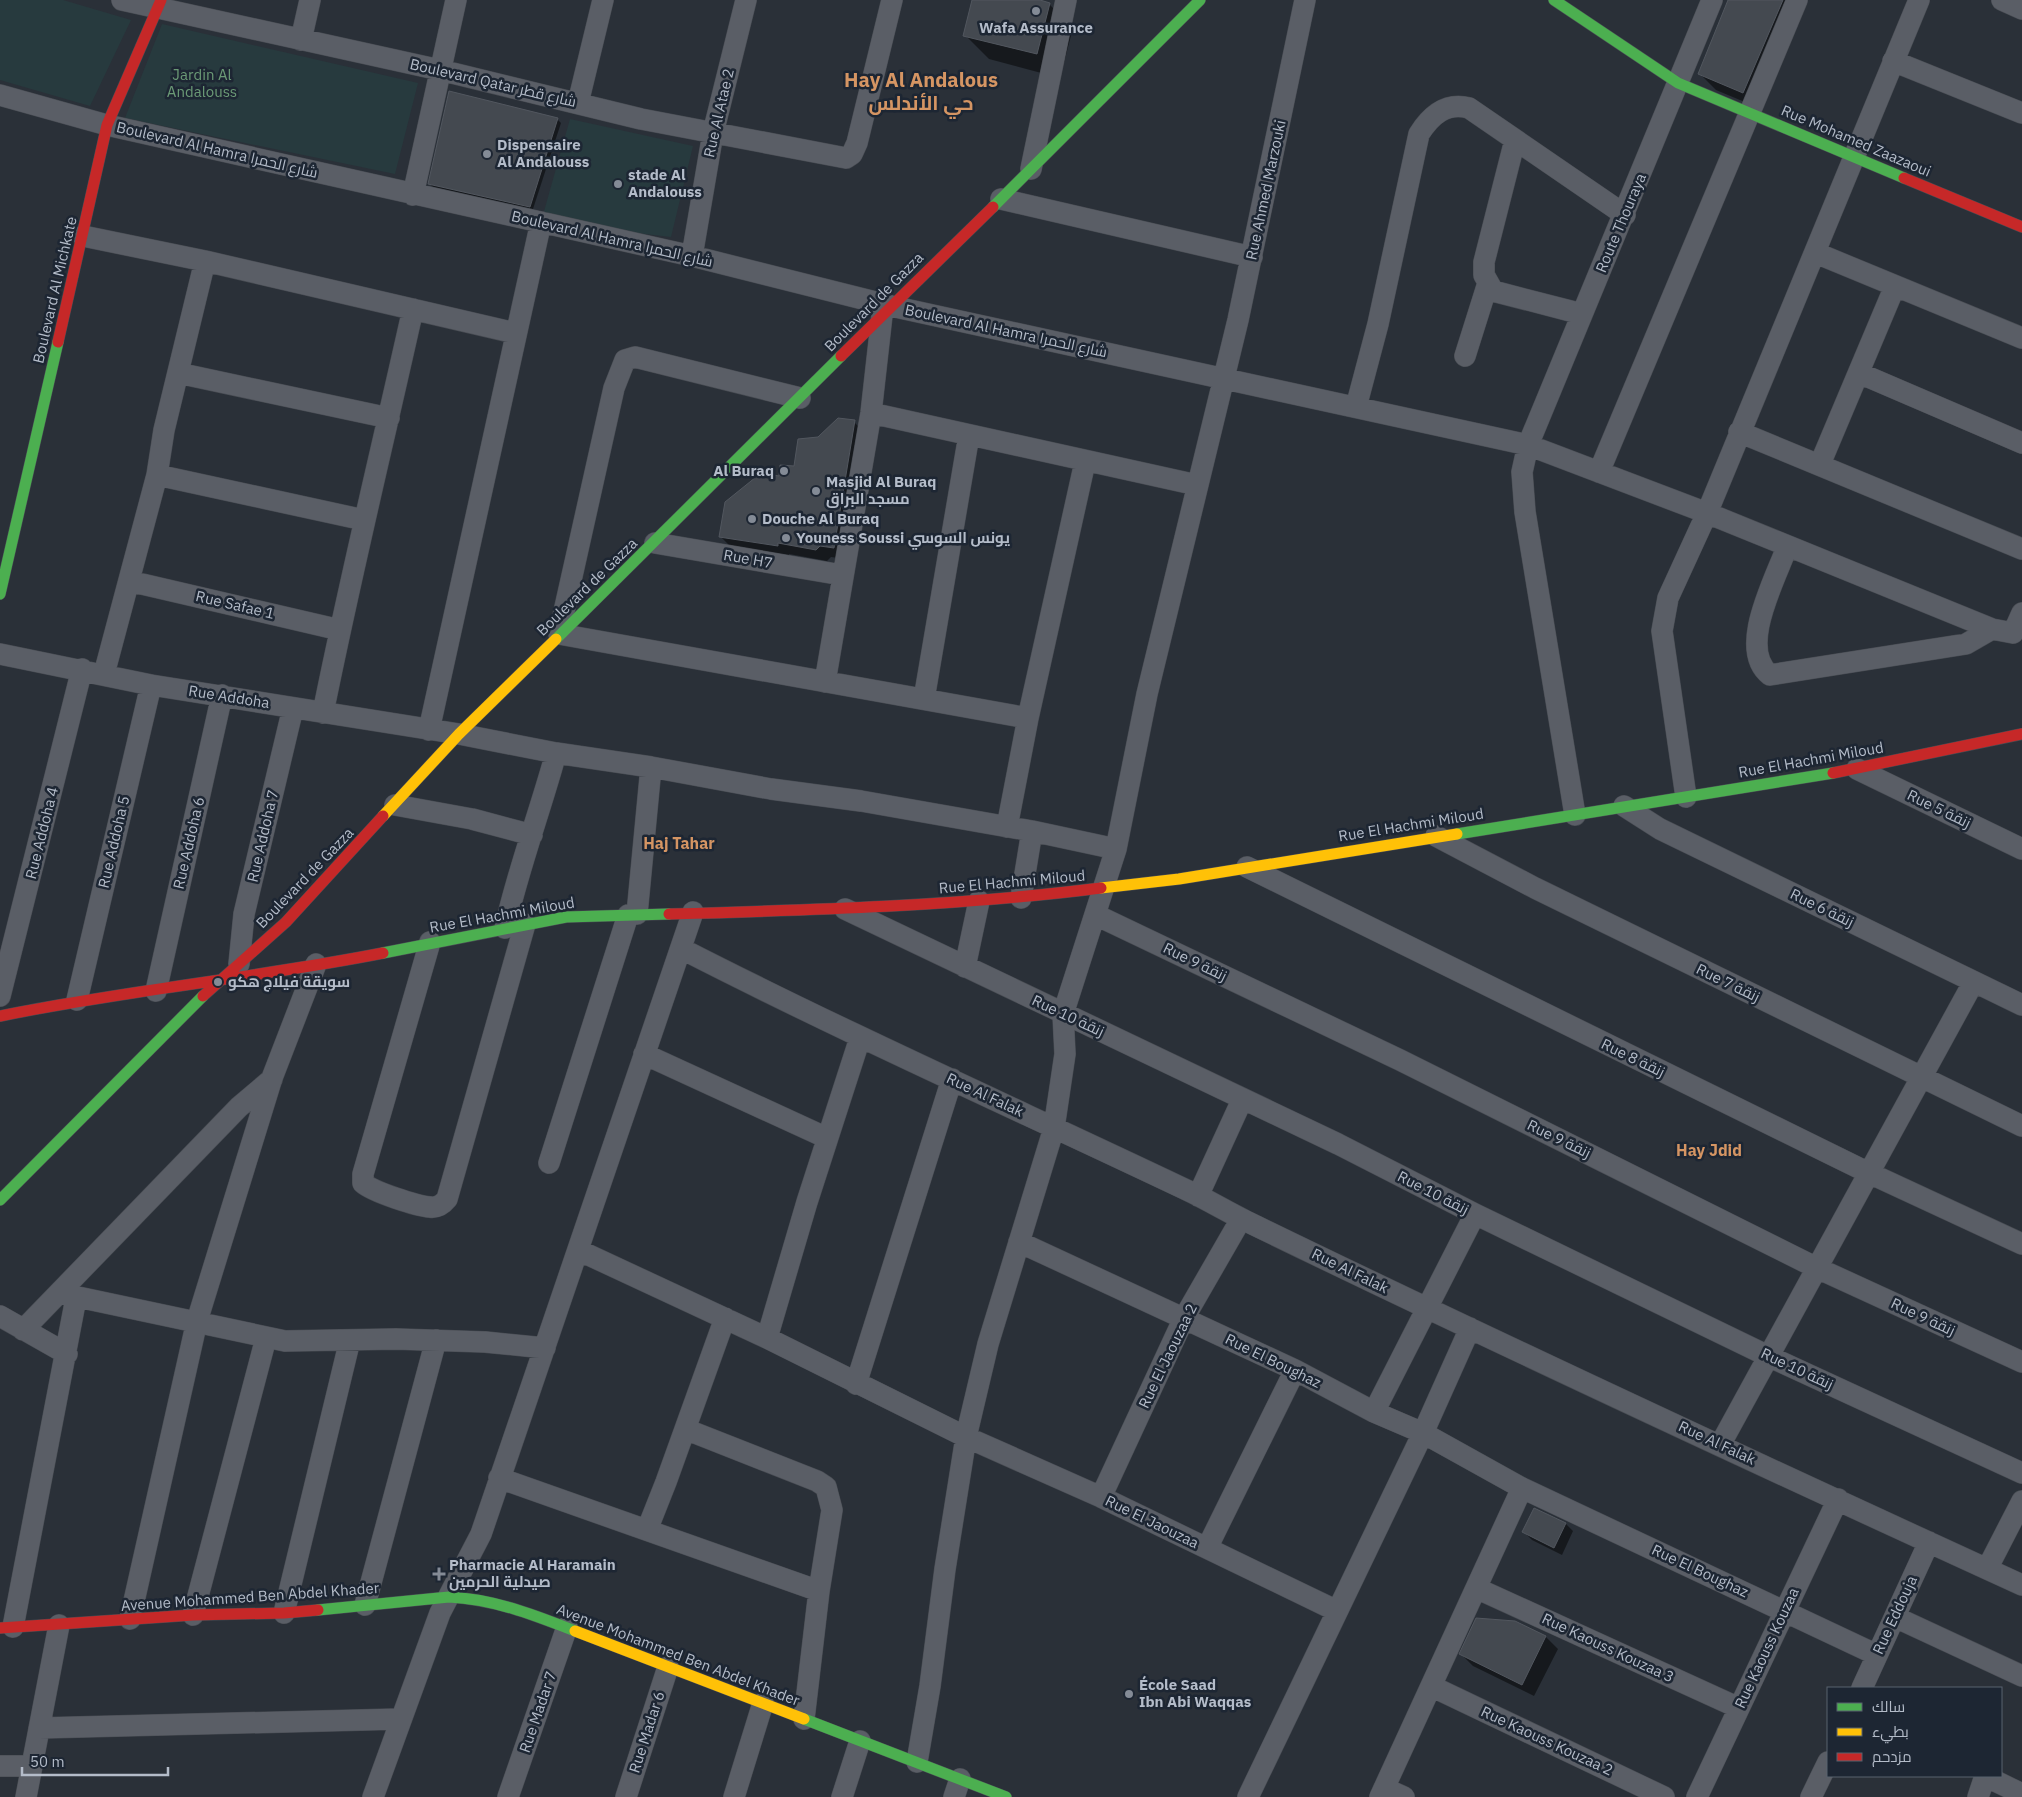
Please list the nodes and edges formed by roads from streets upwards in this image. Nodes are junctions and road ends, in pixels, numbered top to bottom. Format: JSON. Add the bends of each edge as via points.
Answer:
{"nodes":[{"id":1,"x":122,"y":0,"type":"edge"},
{"id":2,"x":310,"y":0,"type":"edge"},
{"id":3,"x":456,"y":0,"type":"edge"},
{"id":4,"x":603,"y":0,"type":"edge"},
{"id":5,"x":746,"y":0,"type":"edge"},
{"id":6,"x":892,"y":0,"type":"edge"},
{"id":7,"x":1066,"y":0,"type":"edge"},
{"id":8,"x":1200,"y":0,"type":"edge"},
{"id":9,"x":1305,"y":0,"type":"edge"},
{"id":10,"x":1554,"y":0,"type":"edge"},
{"id":11,"x":1712,"y":0,"type":"edge"},
{"id":12,"x":1797,"y":0,"type":"edge"},
{"id":13,"x":1919,"y":0,"type":"edge"},
{"id":14,"x":2002,"y":0,"type":"edge"},
{"id":15,"x":160,"y":4,"type":"edge"},
{"id":16,"x":2022,"y":8,"type":"edge"},
{"id":17,"x":301,"y":40,"type":"junction"},
{"id":18,"x":1893,"y":62,"type":"junction"},
{"id":19,"x":440,"y":70,"type":"junction"},
{"id":20,"x":1678,"y":82,"type":"junction"},
{"id":21,"x":0,"y":95,"type":"edge"},
{"id":22,"x":578,"y":103,"type":"junction"},
{"id":23,"x":1749,"y":113,"type":"junction"},
{"id":24,"x":2022,"y":113,"type":"edge"},
{"id":25,"x":107,"y":125,"type":"junction"},
{"id":26,"x":713,"y":133,"type":"junction"},
{"id":27,"x":1516,"y":140,"type":"junction"},
{"id":28,"x":1852,"y":156,"type":"junction"},
{"id":29,"x":1031,"y":169,"type":"junction"},
{"id":30,"x":413,"y":195,"type":"junction"},
{"id":31,"x":1001,"y":199,"type":"junction"},
{"id":32,"x":1625,"y":215,"type":"junction"},
{"id":33,"x":541,"y":222,"type":"junction"},
{"id":34,"x":2022,"y":227,"type":"edge"},
{"id":35,"x":83,"y":236,"type":"junction"},
{"id":36,"x":1816,"y":253,"type":"junction"},
{"id":37,"x":692,"y":256,"type":"junction"},
{"id":38,"x":1252,"y":256,"type":"junction"},
{"id":39,"x":205,"y":261,"type":"junction"},
{"id":40,"x":1488,"y":283,"type":"junction"},
{"id":41,"x":1895,"y":286,"type":"junction"},
{"id":42,"x":413,"y":309,"type":"junction"},
{"id":43,"x":886,"y":310,"type":"junction"},
{"id":44,"x":1582,"y":314,"type":"junction"},
{"id":45,"x":515,"y":333,"type":"junction"},
{"id":46,"x":2022,"y":338,"type":"edge"},
{"id":47,"x":1465,"y":356,"type":"dead end"},
{"id":48,"x":178,"y":373,"type":"junction"},
{"id":49,"x":1859,"y":373,"type":"junction"},
{"id":50,"x":1225,"y":379,"type":"junction"},
{"id":51,"x":800,"y":398,"type":"junction"},
{"id":52,"x":1356,"y":407,"type":"junction"},
{"id":53,"x":871,"y":413,"type":"junction"},
{"id":54,"x":389,"y":418,"type":"junction"},
{"id":55,"x":1739,"y":432,"type":"junction"},
{"id":56,"x":969,"y":435,"type":"junction"},
{"id":57,"x":2022,"y":443,"type":"edge"},
{"id":58,"x":1528,"y":445,"type":"junction"},
{"id":59,"x":1085,"y":462,"type":"junction"},
{"id":60,"x":1820,"y":464,"type":"junction"},
{"id":61,"x":1599,"y":472,"type":"junction"},
{"id":62,"x":157,"y":475,"type":"junction"},
{"id":63,"x":1197,"y":485,"type":"junction"},
{"id":64,"x":1706,"y":513,"type":"junction"},
{"id":65,"x":364,"y":520,"type":"junction"},
{"id":66,"x":655,"y":543,"type":"junction"},
{"id":67,"x":1787,"y":547,"type":"junction"},
{"id":68,"x":2022,"y":549,"type":"edge"},
{"id":69,"x":842,"y":575,"type":"junction"},
{"id":70,"x":129,"y":581,"type":"junction"},
{"id":71,"x":0,"y":594,"type":"edge"},
{"id":72,"x":2022,"y":613,"type":"edge"},
{"id":73,"x":1992,"y":629,"type":"junction"},
{"id":74,"x":340,"y":630,"type":"junction"},
{"id":75,"x":560,"y":634,"type":"junction"},
{"id":76,"x":0,"y":654,"type":"edge"},
{"id":77,"x":82,"y":669,"type":"junction"},
{"id":78,"x":104,"y":674,"type":"junction"},
{"id":79,"x":824,"y":682,"type":"junction"},
{"id":80,"x":151,"y":685,"type":"junction"},
{"id":81,"x":222,"y":695,"type":"junction"},
{"id":82,"x":924,"y":699,"type":"junction"},
{"id":83,"x":293,"y":708,"type":"junction"},
{"id":84,"x":323,"y":713,"type":"junction"},
{"id":85,"x":1028,"y":718,"type":"junction"},
{"id":86,"x":429,"y":730,"type":"junction"},
{"id":87,"x":459,"y":734,"type":"junction"},
{"id":88,"x":2022,"y":734,"type":"edge"},
{"id":89,"x":556,"y":753,"type":"junction"},
{"id":90,"x":651,"y":768,"type":"junction"},
{"id":91,"x":1857,"y":769,"type":"junction"},
{"id":92,"x":1686,"y":796,"type":"junction"},
{"id":93,"x":395,"y":806,"type":"junction"},
{"id":94,"x":1624,"y":806,"type":"junction"},
{"id":95,"x":1575,"y":815,"type":"junction"},
{"id":96,"x":1007,"y":827,"type":"junction"},
{"id":97,"x":1032,"y":831,"type":"junction"},
{"id":98,"x":532,"y":835,"type":"junction"},
{"id":99,"x":1436,"y":836,"type":"junction"},
{"id":100,"x":1116,"y":849,"type":"junction"},
{"id":101,"x":2022,"y":849,"type":"edge"},
{"id":102,"x":1247,"y":867,"type":"junction"},
{"id":103,"x":1105,"y":888,"type":"junction"},
{"id":104,"x":1021,"y":898,"type":"junction"},
{"id":105,"x":979,"y":901,"type":"junction"},
{"id":106,"x":845,"y":909,"type":"junction"},
{"id":107,"x":693,"y":912,"type":"junction"},
{"id":108,"x":632,"y":914,"type":"junction"},
{"id":109,"x":1096,"y":915,"type":"junction"},
{"id":110,"x":515,"y":926,"type":"junction"},
{"id":111,"x":430,"y":942,"type":"junction"},
{"id":112,"x":682,"y":949,"type":"junction"},
{"id":113,"x":239,"y":964,"type":"junction"},
{"id":114,"x":316,"y":964,"type":"junction"},
{"id":115,"x":965,"y":967,"type":"junction"},
{"id":116,"x":217,"y":982,"type":"junction"},
{"id":117,"x":1973,"y":983,"type":"junction"},
{"id":118,"x":156,"y":991,"type":"junction"},
{"id":119,"x":0,"y":996,"type":"edge"},
{"id":120,"x":76,"y":1000,"type":"junction"},
{"id":121,"x":2022,"y":1005,"type":"edge"},
{"id":122,"x":1063,"y":1014,"type":"junction"},
{"id":123,"x":8,"y":1015,"type":"edge"},
{"id":124,"x":0,"y":1031,"type":"edge"},
{"id":125,"x":860,"y":1038,"type":"junction"},
{"id":126,"x":644,"y":1054,"type":"junction"},
{"id":127,"x":1921,"y":1077,"type":"junction"},
{"id":128,"x":272,"y":1078,"type":"junction"},
{"id":129,"x":952,"y":1079,"type":"junction"},
{"id":130,"x":1242,"y":1100,"type":"junction"},
{"id":131,"x":2022,"y":1126,"type":"edge"},
{"id":132,"x":1054,"y":1128,"type":"junction"},
{"id":133,"x":827,"y":1138,"type":"junction"},
{"id":134,"x":549,"y":1163,"type":"dead end"},
{"id":135,"x":1868,"y":1174,"type":"junction"},
{"id":136,"x":1198,"y":1196,"type":"junction"},
{"id":137,"x":0,"y":1200,"type":"edge"},
{"id":138,"x":1476,"y":1214,"type":"junction"},
{"id":139,"x":1241,"y":1219,"type":"junction"},
{"id":140,"x":1019,"y":1242,"type":"junction"},
{"id":141,"x":2022,"y":1244,"type":"edge"},
{"id":142,"x":578,"y":1250,"type":"junction"},
{"id":143,"x":1817,"y":1268,"type":"junction"},
{"id":144,"x":68,"y":1296,"type":"junction"},
{"id":145,"x":1428,"y":1308,"type":"junction"},
{"id":146,"x":0,"y":1316,"type":"edge"},
{"id":147,"x":725,"y":1318,"type":"junction"},
{"id":148,"x":1184,"y":1318,"type":"junction"},
{"id":149,"x":198,"y":1321,"type":"junction"},
{"id":150,"x":1470,"y":1328,"type":"junction"},
{"id":151,"x":23,"y":1330,"type":"junction"},
{"id":152,"x":266,"y":1338,"type":"junction"},
{"id":153,"x":767,"y":1338,"type":"junction"},
{"id":154,"x":350,"y":1340,"type":"junction"},
{"id":155,"x":436,"y":1340,"type":"junction"},
{"id":156,"x":545,"y":1348,"type":"junction"},
{"id":157,"x":68,"y":1354,"type":"junction"},
{"id":158,"x":1768,"y":1356,"type":"junction"},
{"id":159,"x":2022,"y":1362,"type":"edge"},
{"id":160,"x":1295,"y":1370,"type":"junction"},
{"id":161,"x":856,"y":1384,"type":"junction"},
{"id":162,"x":1374,"y":1412,"type":"junction"},
{"id":163,"x":685,"y":1429,"type":"junction"},
{"id":164,"x":1423,"y":1433,"type":"junction"},
{"id":165,"x":966,"y":1437,"type":"junction"},
{"id":166,"x":1720,"y":1445,"type":"junction"},
{"id":167,"x":2022,"y":1473,"type":"edge"},
{"id":168,"x":499,"y":1478,"type":"junction"},
{"id":169,"x":1522,"y":1488,"type":"junction"},
{"id":170,"x":1101,"y":1496,"type":"junction"},
{"id":171,"x":1838,"y":1499,"type":"junction"},
{"id":172,"x":2022,"y":1501,"type":"edge"},
{"id":173,"x":647,"y":1530,"type":"junction"},
{"id":174,"x":1929,"y":1542,"type":"junction"},
{"id":175,"x":1207,"y":1548,"type":"junction"},
{"id":176,"x":1986,"y":1569,"type":"junction"},
{"id":177,"x":2022,"y":1585,"type":"edge"},
{"id":178,"x":1476,"y":1588,"type":"junction"},
{"id":179,"x":819,"y":1591,"type":"junction"},
{"id":180,"x":449,"y":1597,"type":"junction"},
{"id":181,"x":365,"y":1605,"type":"junction"},
{"id":182,"x":1337,"y":1611,"type":"junction"},
{"id":183,"x":1784,"y":1611,"type":"junction"},
{"id":184,"x":284,"y":1613,"type":"junction"},
{"id":185,"x":193,"y":1615,"type":"junction"},
{"id":186,"x":1895,"y":1617,"type":"junction"},
{"id":187,"x":130,"y":1619,"type":"junction"},
{"id":188,"x":59,"y":1625,"type":"junction"},
{"id":189,"x":6,"y":1628,"type":"edge"},
{"id":190,"x":567,"y":1628,"type":"junction"},
{"id":191,"x":1877,"y":1655,"type":"junction"},
{"id":192,"x":668,"y":1667,"type":"junction"},
{"id":193,"x":2022,"y":1676,"type":"edge"},
{"id":194,"x":1431,"y":1686,"type":"junction"},
{"id":195,"x":1862,"y":1687,"type":"edge"},
{"id":196,"x":763,"y":1703,"type":"junction"},
{"id":197,"x":1739,"y":1708,"type":"junction"},
{"id":198,"x":400,"y":1719,"type":"junction"},
{"id":199,"x":804,"y":1719,"type":"junction"},
{"id":200,"x":40,"y":1728,"type":"junction"},
{"id":201,"x":860,"y":1741,"type":"junction"},
{"id":202,"x":917,"y":1762,"type":"junction"},
{"id":203,"x":1827,"y":1765,"type":"edge"},
{"id":204,"x":0,"y":1766,"type":"edge"},
{"id":205,"x":32,"y":1766,"type":"junction"},
{"id":206,"x":1985,"y":1777,"type":"edge"},
{"id":207,"x":1987,"y":1777,"type":"edge"},
{"id":208,"x":957,"y":1788,"type":"edge"},
{"id":209,"x":1382,"y":1792,"type":"edge"},
{"id":210,"x":2022,"y":1794,"type":"edge"},
{"id":211,"x":1818,"y":1795,"type":"edge"},
{"id":212,"x":26,"y":1797,"type":"edge"},
{"id":213,"x":373,"y":1797,"type":"edge"},
{"id":214,"x":508,"y":1797,"type":"edge"},
{"id":215,"x":626,"y":1797,"type":"edge"},
{"id":216,"x":734,"y":1797,"type":"edge"},
{"id":217,"x":842,"y":1797,"type":"edge"},
{"id":218,"x":1006,"y":1797,"type":"edge"},
{"id":219,"x":1248,"y":1797,"type":"edge"},
{"id":220,"x":1404,"y":1797,"type":"edge"},
{"id":221,"x":1664,"y":1797,"type":"edge"},
{"id":222,"x":1697,"y":1797,"type":"edge"},
{"id":223,"x":1978,"y":1797,"type":"edge"}],
"edges":[{"from":1,"to":15,"type":"street","name":"Boulevard Qatar شارع قطر"},
{"from":2,"to":17,"type":"street"},
{"from":3,"to":19,"type":"street"},
{"from":4,"to":22,"type":"street"},
{"from":5,"to":26,"type":"street","name":"Rue Al Atae 2"},
{"from":6,"to":26,"type":"street","name":"Boulevard Qatar شارع قطر","via":[[852,154],[846,158]]},
{"from":7,"to":29,"type":"street"},
{"from":8,"to":29,"type":"street","name":"Boulevard de Gazza"},
{"from":9,"to":38,"type":"street","name":"Rue Ahmed Marzouki"},
{"from":10,"to":20,"type":"street","name":"Rue Mohamed Zaazaoui"},
{"from":11,"to":20,"type":"street","name":"Route Thouraya"},
{"from":12,"to":23,"type":"street"},
{"from":13,"to":18,"type":"street"},
{"from":14,"to":16,"type":"street"},
{"from":15,"to":17,"type":"street","name":"Boulevard Qatar شارع قطر"},
{"from":15,"to":25,"type":"street","name":"Boulevard Al Michkate"},
{"from":17,"to":19,"type":"street","name":"Boulevard Qatar شارع قطر"},
{"from":18,"to":24,"type":"street"},
{"from":18,"to":28,"type":"street"},
{"from":19,"to":22,"type":"street","name":"Boulevard Qatar شارع قطر"},
{"from":19,"to":30,"type":"street"},
{"from":20,"to":23,"type":"street","name":"Rue Mohamed Zaazaoui"},
{"from":20,"to":32,"type":"street","name":"Route Thouraya"},
{"from":21,"to":25,"type":"street","name":"Boulevard Al Hamra شارع الحمرا"},
{"from":22,"to":26,"type":"street","name":"Boulevard Qatar شارع قطر"},
{"from":23,"to":28,"type":"street","name":"Rue Mohamed Zaazaoui"},
{"from":23,"to":61,"type":"street"},
{"from":25,"to":30,"type":"street","name":"Boulevard Al Hamra شارع الحمرا"},
{"from":25,"to":35,"type":"street","name":"Boulevard Al Michkate"},
{"from":26,"to":37,"type":"street","name":"Rue Al Atae 2"},
{"from":27,"to":32,"type":"street"},
{"from":27,"to":40,"type":"street","via":[[1484,262]]},
{"from":27,"to":52,"type":"street","via":[[1462,106],[1450,106],[1436,113],[1419,134],[1378,324]]},
{"from":28,"to":34,"type":"street","name":"Rue Mohamed Zaazaoui"},
{"from":28,"to":36,"type":"street"},
{"from":29,"to":31,"type":"street","name":"Boulevard de Gazza"},
{"from":30,"to":33,"type":"street","name":"Boulevard Al Hamra شارع الحمرا"},
{"from":31,"to":38,"type":"street"},
{"from":31,"to":43,"type":"street","name":"Boulevard de Gazza"},
{"from":32,"to":44,"type":"street","name":"Route Thouraya"},
{"from":33,"to":37,"type":"street","name":"Boulevard Al Hamra شارع الحمرا"},
{"from":33,"to":45,"type":"street"},
{"from":35,"to":39,"type":"street"},
{"from":35,"to":71,"type":"street","name":"Boulevard Al Michkate"},
{"from":36,"to":41,"type":"street"},
{"from":36,"to":55,"type":"street"},
{"from":37,"to":43,"type":"street","name":"Boulevard Al Hamra شارع الحمرا"},
{"from":38,"to":50,"type":"street","name":"Rue Ahmed Marzouki"},
{"from":39,"to":42,"type":"street"},
{"from":39,"to":48,"type":"street"},
{"from":40,"to":44,"type":"street","via":[[1493,291]]},
{"from":40,"to":47,"type":"street"},
{"from":41,"to":46,"type":"street"},
{"from":41,"to":49,"type":"street"},
{"from":42,"to":45,"type":"street"},
{"from":42,"to":54,"type":"street"},
{"from":43,"to":50,"type":"street","name":"Boulevard Al Hamra شارع الحمرا"},
{"from":43,"to":51,"type":"street","name":"Boulevard de Gazza"},
{"from":43,"to":53,"type":"street"},
{"from":44,"to":58,"type":"street","name":"Route Thouraya"},
{"from":45,"to":86,"type":"street"},
{"from":48,"to":54,"type":"street"},
{"from":48,"to":62,"type":"street"},
{"from":49,"to":57,"type":"street"},
{"from":49,"to":60,"type":"street"},
{"from":50,"to":52,"type":"street","name":"Boulevard Al Hamra شارع الحمرا"},
{"from":50,"to":63,"type":"street","name":"Rue Ahmed Marzouki"},
{"from":51,"to":66,"type":"street","name":"Boulevard de Gazza"},
{"from":51,"to":75,"type":"street","via":[[635,358],[626,360],[614,388]]},
{"from":52,"to":58,"type":"street","name":"Boulevard Al Hamra شارع الحمرا"},
{"from":53,"to":56,"type":"street"},
{"from":53,"to":69,"type":"street"},
{"from":54,"to":65,"type":"street"},
{"from":55,"to":60,"type":"street"},
{"from":55,"to":64,"type":"street"},
{"from":56,"to":59,"type":"street"},
{"from":56,"to":82,"type":"street"},
{"from":58,"to":61,"type":"street","name":"Boulevard Al Hamra شارع الحمرا"},
{"from":58,"to":95,"type":"street","name":"Route Thouraya","via":[[1522,472],[1526,520]]},
{"from":59,"to":63,"type":"street"},
{"from":59,"to":85,"type":"street"},
{"from":60,"to":68,"type":"street"},
{"from":61,"to":64,"type":"street","name":"Boulevard Al Hamra شارع الحمرا"},
{"from":62,"to":65,"type":"street"},
{"from":62,"to":70,"type":"street"},
{"from":63,"to":100,"type":"street","name":"Rue Ahmed Marzouki","via":[[1147,694]]},
{"from":64,"to":67,"type":"street","name":"Boulevard Al Hamra شارع الحمرا"},
{"from":64,"to":92,"type":"street","via":[[1668,598],[1662,631]]},
{"from":65,"to":74,"type":"street"},
{"from":66,"to":69,"type":"street","name":"Rue H7"},
{"from":66,"to":75,"type":"street","name":"Boulevard de Gazza"},
{"from":67,"to":73,"type":"street","name":"Boulevard Al Hamra شارع الحمرا"},
{"from":67,"to":73,"type":"street","via":[[1756,637],[1758,661],[1770,675],[1966,644]]},
{"from":69,"to":79,"type":"street"},
{"from":70,"to":74,"type":"street","name":"Rue Safae 1"},
{"from":70,"to":78,"type":"street"},
{"from":72,"to":73,"type":"street","via":[[2013,633]]},
{"from":74,"to":84,"type":"street"},
{"from":75,"to":79,"type":"street"},
{"from":75,"to":87,"type":"street","name":"Boulevard de Gazza"},
{"from":76,"to":77,"type":"street","name":"Rue Addoha"},
{"from":77,"to":78,"type":"street","name":"Rue Addoha"},
{"from":77,"to":119,"type":"street","name":"Rue Addoha 4"},
{"from":78,"to":80,"type":"street","name":"Rue Addoha"},
{"from":79,"to":82,"type":"street"},
{"from":80,"to":81,"type":"street","name":"Rue Addoha"},
{"from":80,"to":120,"type":"street","name":"Rue Addoha 5"},
{"from":81,"to":83,"type":"street","name":"Rue Addoha"},
{"from":81,"to":118,"type":"street","name":"Rue Addoha 6"},
{"from":82,"to":85,"type":"street"},
{"from":83,"to":84,"type":"street","name":"Rue Addoha"},
{"from":83,"to":113,"type":"street","name":"Rue Addoha 7","via":[[244,914]]},
{"from":84,"to":86,"type":"street","name":"Rue Addoha"},
{"from":85,"to":96,"type":"street"},
{"from":86,"to":87,"type":"street","name":"Rue Addoha"},
{"from":87,"to":89,"type":"street","name":"Rue Addoha"},
{"from":87,"to":93,"type":"street","name":"Boulevard de Gazza"},
{"from":88,"to":91,"type":"street","name":"Rue El Hachmi Miloud"},
{"from":89,"to":90,"type":"street","name":"Rue Addoha"},
{"from":89,"to":98,"type":"street"},
{"from":90,"to":96,"type":"street","name":"Rue Addoha"},
{"from":90,"to":108,"type":"street"},
{"from":91,"to":92,"type":"street","name":"Rue El Hachmi Miloud"},
{"from":91,"to":101,"type":"street","name":"Rue 5 زنقة"},
{"from":92,"to":94,"type":"street","name":"Rue El Hachmi Miloud"},
{"from":93,"to":98,"type":"street","via":[[472,818]]},
{"from":93,"to":113,"type":"street","name":"Boulevard de Gazza","via":[[286,922]]},
{"from":94,"to":95,"type":"street","name":"Rue El Hachmi Miloud"},
{"from":94,"to":117,"type":"street","name":"Rue 6 زنقة","via":[[1660,828]]},
{"from":95,"to":99,"type":"street","name":"Rue El Hachmi Miloud"},
{"from":96,"to":97,"type":"street","name":"Rue Addoha"},
{"from":97,"to":100,"type":"street","name":"Rue Addoha"},
{"from":97,"to":104,"type":"street"},
{"from":98,"to":110,"type":"street","via":[[516,880]]},
{"from":99,"to":102,"type":"street","name":"Rue El Hachmi Miloud"},
{"from":99,"to":127,"type":"street","name":"Rue 7 زنقة","via":[[1535,888]]},
{"from":100,"to":103,"type":"street","name":"Rue Ahmed Marzouki"},
{"from":102,"to":103,"type":"street","name":"Rue El Hachmi Miloud"},
{"from":102,"to":135,"type":"street","name":"Rue 8 زنقة"},
{"from":103,"to":104,"type":"street","name":"Rue El Hachmi Miloud"},
{"from":103,"to":109,"type":"street","name":"Rue Ahmed Marzouki"},
{"from":104,"to":105,"type":"street","name":"Rue El Hachmi Miloud"},
{"from":105,"to":106,"type":"street","name":"Rue El Hachmi Miloud"},
{"from":105,"to":115,"type":"street"},
{"from":106,"to":107,"type":"street","name":"Rue El Hachmi Miloud"},
{"from":106,"to":115,"type":"street","name":"Rue 10 زنقة"},
{"from":107,"to":108,"type":"street","name":"Rue El Hachmi Miloud"},
{"from":107,"to":112,"type":"street"},
{"from":108,"to":110,"type":"street","name":"Rue El Hachmi Miloud","via":[[566,917]]},
{"from":108,"to":134,"type":"street"},
{"from":109,"to":122,"type":"street","name":"Rue Ahmed Marzouki"},
{"from":109,"to":143,"type":"street","name":"Rue 9 زنقة","via":[[1400,1060]]},
{"from":110,"to":111,"type":"street","name":"Rue El Hachmi Miloud"},
{"from":110,"to":111,"type":"street","via":[[447,1199],[431,1208],[372,1190],[363,1183]]},
{"from":111,"to":114,"type":"street","name":"Rue El Hachmi Miloud"},
{"from":112,"to":125,"type":"street","name":"Rue Al Falak"},
{"from":112,"to":126,"type":"street"},
{"from":113,"to":116,"type":"street","name":"Boulevard de Gazza"},
{"from":114,"to":116,"type":"street","name":"Rue El Hachmi Miloud"},
{"from":114,"to":128,"type":"street"},
{"from":115,"to":122,"type":"street","name":"Rue 10 زنقة"},
{"from":116,"to":118,"type":"street","name":"Rue El Hachmi Miloud"},
{"from":116,"to":137,"type":"street","name":"Boulevard de Gazza"},
{"from":117,"to":121,"type":"street","name":"Rue 6 زنقة"},
{"from":117,"to":127,"type":"street"},
{"from":118,"to":120,"type":"street","name":"Rue El Hachmi Miloud"},
{"from":120,"to":123,"type":"street","name":"Rue El Hachmi Miloud"},
{"from":122,"to":130,"type":"street","name":"Rue 10 زنقة"},
{"from":122,"to":132,"type":"street","via":[[1065,1054]]},
{"from":123,"to":124,"type":"street"},
{"from":125,"to":129,"type":"street","name":"Rue Al Falak"},
{"from":125,"to":133,"type":"street"},
{"from":126,"to":133,"type":"street"},
{"from":126,"to":142,"type":"street"},
{"from":127,"to":131,"type":"street","name":"Rue 7 زنقة"},
{"from":127,"to":135,"type":"street"},
{"from":128,"to":144,"type":"street","via":[[240,1107]]},
{"from":128,"to":149,"type":"street"},
{"from":129,"to":132,"type":"street","name":"Rue Al Falak"},
{"from":129,"to":161,"type":"street"},
{"from":130,"to":136,"type":"street"},
{"from":130,"to":138,"type":"street","name":"Rue 10 زنقة"},
{"from":132,"to":136,"type":"street","name":"Rue Al Falak"},
{"from":132,"to":140,"type":"street"},
{"from":133,"to":153,"type":"street"},
{"from":135,"to":141,"type":"street","name":"Rue 8 زنقة"},
{"from":135,"to":143,"type":"street"},
{"from":136,"to":139,"type":"street","name":"Rue Al Falak"},
{"from":138,"to":145,"type":"street"},
{"from":138,"to":158,"type":"street","name":"Rue 10 زنقة"},
{"from":139,"to":145,"type":"street","name":"Rue Al Falak"},
{"from":139,"to":148,"type":"street","name":"Rue El Jaouzaa 2"},
{"from":140,"to":148,"type":"street","name":"Rue El Boughaz"},
{"from":140,"to":165,"type":"street","via":[[988,1344]]},
{"from":142,"to":147,"type":"street","name":"Rue El Jaouzaa"},
{"from":142,"to":156,"type":"street"},
{"from":143,"to":158,"type":"street"},
{"from":143,"to":159,"type":"street","name":"Rue 9 زنقة"},
{"from":144,"to":149,"type":"street"},
{"from":144,"to":151,"type":"street"},
{"from":144,"to":157,"type":"street"},
{"from":145,"to":150,"type":"street","name":"Rue Al Falak"},
{"from":145,"to":162,"type":"street"},
{"from":146,"to":151,"type":"street"},
{"from":147,"to":153,"type":"street","name":"Rue El Jaouzaa"},
{"from":147,"to":163,"type":"street"},
{"from":148,"to":160,"type":"street","name":"Rue El Boughaz"},
{"from":148,"to":170,"type":"street","name":"Rue El Jaouzaa 2"},
{"from":149,"to":152,"type":"street"},
{"from":149,"to":187,"type":"street"},
{"from":150,"to":164,"type":"street"},
{"from":150,"to":166,"type":"street","name":"Rue Al Falak"},
{"from":151,"to":157,"type":"street"},
{"from":152,"to":154,"type":"street","via":[[285,1341]]},
{"from":152,"to":185,"type":"street"},
{"from":153,"to":161,"type":"street","name":"Rue El Jaouzaa"},
{"from":154,"to":155,"type":"street"},
{"from":154,"to":184,"type":"street"},
{"from":155,"to":156,"type":"street"},
{"from":155,"to":181,"type":"street"},
{"from":156,"to":168,"type":"street"},
{"from":157,"to":189,"type":"street"},
{"from":158,"to":166,"type":"street"},
{"from":158,"to":167,"type":"street","name":"Rue 10 زنقة"},
{"from":160,"to":162,"type":"street","name":"Rue El Boughaz"},
{"from":160,"to":175,"type":"street"},
{"from":161,"to":165,"type":"street","name":"Rue El Jaouzaa"},
{"from":162,"to":164,"type":"street","name":"Rue El Boughaz"},
{"from":163,"to":173,"type":"street"},
{"from":163,"to":179,"type":"street","via":[[826,1487],[832,1510]]},
{"from":164,"to":169,"type":"street","name":"Rue El Boughaz"},
{"from":164,"to":182,"type":"street"},
{"from":165,"to":170,"type":"street","name":"Rue El Jaouzaa"},
{"from":165,"to":202,"type":"street"},
{"from":166,"to":171,"type":"street","name":"Rue Al Falak"},
{"from":168,"to":173,"type":"street"},
{"from":168,"to":180,"type":"street","via":[[480,1534]]},
{"from":169,"to":178,"type":"street"},
{"from":169,"to":183,"type":"street","name":"Rue El Boughaz"},
{"from":170,"to":175,"type":"street","name":"Rue El Jaouzaa"},
{"from":171,"to":174,"type":"street","name":"Rue Al Falak"},
{"from":171,"to":183,"type":"street","name":"Rue Kaouss Kouzaa"},
{"from":172,"to":176,"type":"street"},
{"from":173,"to":179,"type":"street"},
{"from":174,"to":176,"type":"street","name":"Rue Al Falak"},
{"from":174,"to":186,"type":"street","name":"Rue Eddouja"},
{"from":175,"to":182,"type":"street","name":"Rue El Jaouzaa"},
{"from":176,"to":177,"type":"street","name":"Rue Al Falak"},
{"from":178,"to":194,"type":"street"},
{"from":178,"to":197,"type":"street","name":"Rue Kaouss Kouzaa 3"},
{"from":179,"to":199,"type":"street"},
{"from":180,"to":181,"type":"street","name":"Avenue Mohammed Ben Abdel Khader"},
{"from":180,"to":190,"type":"street","name":"Avenue Mohammed Ben Abdel Khader","via":[[494,1602]]},
{"from":180,"to":198,"type":"street"},
{"from":181,"to":184,"type":"street","name":"Avenue Mohammed Ben Abdel Khader"},
{"from":182,"to":219,"type":"street"},
{"from":183,"to":191,"type":"street","name":"Rue El Boughaz"},
{"from":183,"to":197,"type":"street","name":"Rue Kaouss Kouzaa"},
{"from":184,"to":185,"type":"street","name":"Avenue Mohammed Ben Abdel Khader"},
{"from":185,"to":187,"type":"street","name":"Avenue Mohammed Ben Abdel Khader"},
{"from":186,"to":191,"type":"street","name":"Rue Eddouja"},
{"from":186,"to":193,"type":"street"},
{"from":187,"to":188,"type":"street","name":"Avenue Mohammed Ben Abdel Khader"},
{"from":188,"to":189,"type":"street","name":"Avenue Mohammed Ben Abdel Khader"},
{"from":188,"to":200,"type":"street"},
{"from":190,"to":192,"type":"street","name":"Avenue Mohammed Ben Abdel Khader"},
{"from":190,"to":214,"type":"street","name":"Rue Madar 7"},
{"from":191,"to":195,"type":"street","name":"Rue Eddouja"},
{"from":192,"to":196,"type":"street","name":"Avenue Mohammed Ben Abdel Khader"},
{"from":192,"to":215,"type":"street","name":"Rue Madar 6"},
{"from":194,"to":209,"type":"street"},
{"from":194,"to":221,"type":"street","name":"Rue Kaouss Kouzaa 2"},
{"from":196,"to":199,"type":"street","name":"Avenue Mohammed Ben Abdel Khader"},
{"from":196,"to":216,"type":"street"},
{"from":197,"to":222,"type":"street","name":"Rue Kaouss Kouzaa"},
{"from":198,"to":200,"type":"street"},
{"from":198,"to":213,"type":"street"},
{"from":199,"to":201,"type":"street","name":"Avenue Mohammed Ben Abdel Khader"},
{"from":200,"to":205,"type":"street"},
{"from":201,"to":202,"type":"street","name":"Avenue Mohammed Ben Abdel Khader"},
{"from":201,"to":217,"type":"street"},
{"from":202,"to":208,"type":"street","name":"Avenue Mohammed Ben Abdel Khader"},
{"from":203,"to":211,"type":"street"},
{"from":204,"to":205,"type":"street"},
{"from":205,"to":212,"type":"street"},
{"from":206,"to":223,"type":"street"},
{"from":207,"to":210,"type":"street"},
{"from":208,"to":218,"type":"street","name":"Avenue Mohammed Ben Abdel Khader"},
{"from":209,"to":220,"type":"street"}]}
